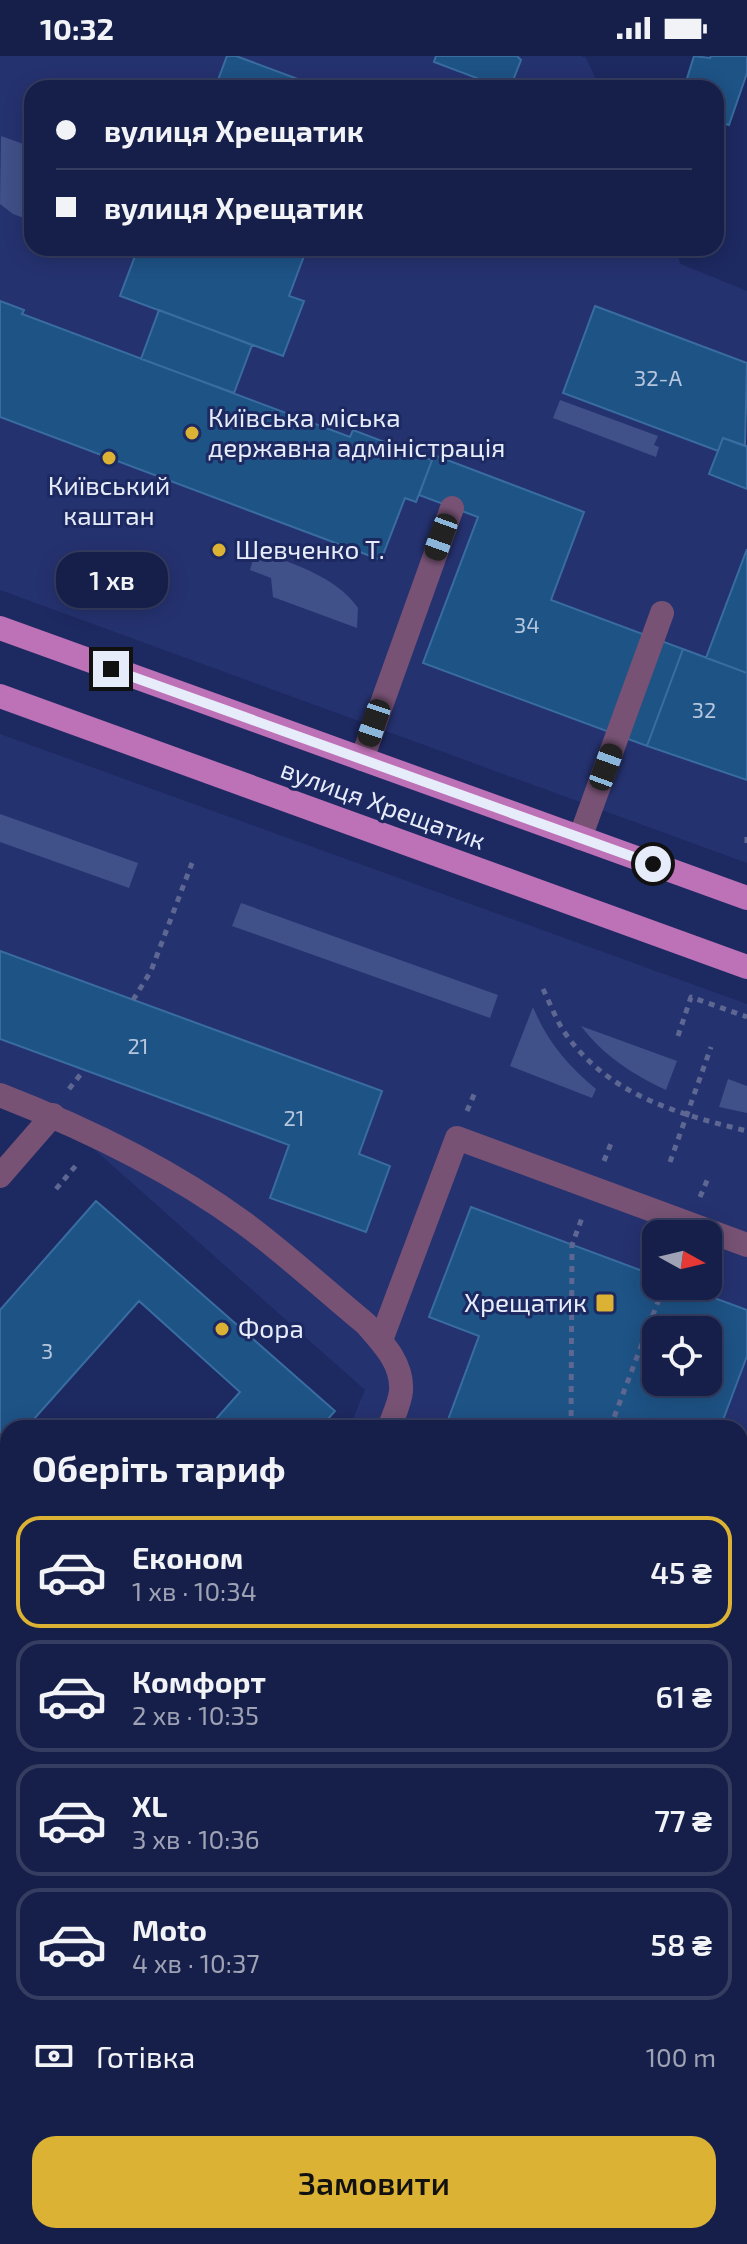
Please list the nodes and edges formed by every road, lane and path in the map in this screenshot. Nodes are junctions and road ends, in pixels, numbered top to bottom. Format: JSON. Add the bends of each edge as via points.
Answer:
{"nodes":[{"id":1,"x":452,"y":508,"type":"dead end"},
{"id":2,"x":662,"y":613,"type":"dead end"},
{"id":3,"x":0,"y":628,"type":"edge"},
{"id":4,"x":0,"y":696,"type":"edge"},
{"id":5,"x":362,"y":759,"type":"junction"},
{"id":6,"x":580,"y":838,"type":"junction"},
{"id":7,"x":192,"y":863,"type":"dead end"},
{"id":8,"x":747,"y":898,"type":"edge"},
{"id":9,"x":747,"y":967,"type":"edge"},
{"id":10,"x":543,"y":989,"type":"dead end"},
{"id":11,"x":133,"y":1000,"type":"dead end"},
{"id":12,"x":747,"y":1017,"type":"edge"},
{"id":13,"x":678,"y":1036,"type":"dead end"},
{"id":14,"x":711,"y":1047,"type":"dead end"},
{"id":15,"x":84,"y":1070,"type":"dead end"},
{"id":16,"x":66,"y":1093,"type":"dead end"},
{"id":17,"x":0,"y":1095,"type":"edge"},
{"id":18,"x":53,"y":1115,"type":"junction"},
{"id":19,"x":686,"y":1116,"type":"junction"},
{"id":20,"x":747,"y":1131,"type":"edge"},
{"id":21,"x":670,"y":1162,"type":"dead end"},
{"id":22,"x":0,"y":1176,"type":"edge"},
{"id":23,"x":572,"y":1245,"type":"dead end"},
{"id":24,"x":747,"y":1245,"type":"edge"},
{"id":25,"x":659,"y":1300,"type":"edge"},
{"id":26,"x":381,"y":1340,"type":"junction"},
{"id":27,"x":392,"y":1420,"type":"edge"},
{"id":28,"x":571,"y":1420,"type":"edge"},
{"id":29,"x":613,"y":1420,"type":"edge"}],
"edges":[{"from":1,"to":5,"type":"street"},
{"from":2,"to":6,"type":"street"},
{"from":3,"to":5,"type":"main road","name":"вулиця Хрещатик"},
{"from":4,"to":9,"type":"main road","name":"вулиця Хрещатик"},
{"from":5,"to":6,"type":"main road","name":"вулиця Хрещатик"},
{"from":6,"to":8,"type":"main road","name":"вулиця Хрещатик"},
{"from":7,"to":11,"type":"path","via":[[151,971]]},
{"from":10,"to":19,"type":"path","via":[[565,1033],[604,1076]]},
{"from":12,"to":13,"type":"path","via":[[691,997]]},
{"from":14,"to":19,"type":"path"},
{"from":15,"to":16,"type":"path"},
{"from":17,"to":18,"type":"street"},
{"from":18,"to":22,"type":"street"},
{"from":18,"to":26,"type":"street","via":[[186,1184],[245,1223]]},
{"from":19,"to":20,"type":"path"},
{"from":19,"to":21,"type":"path"},
{"from":23,"to":28,"type":"path"},
{"from":24,"to":26,"type":"street","via":[[457,1138]]},
{"from":25,"to":29,"type":"path"},
{"from":26,"to":27,"type":"street","via":[[398,1366],[401,1392]]}]}
